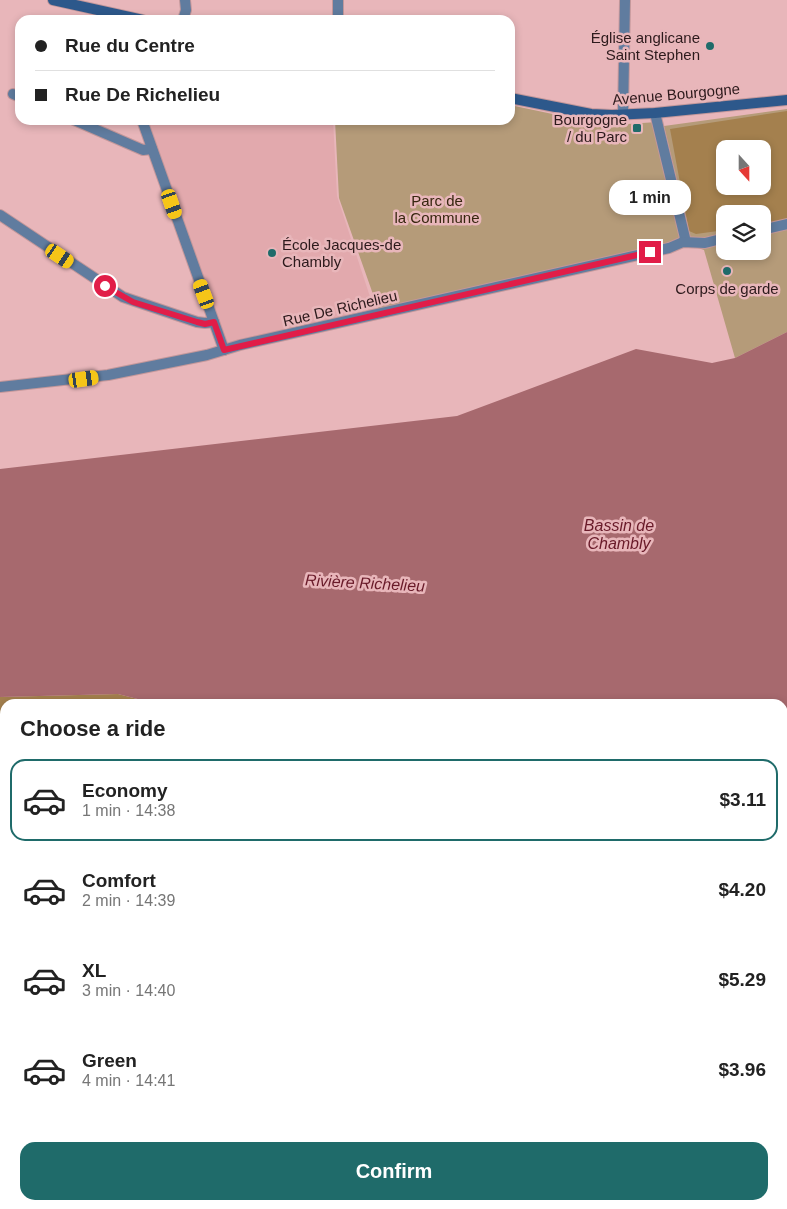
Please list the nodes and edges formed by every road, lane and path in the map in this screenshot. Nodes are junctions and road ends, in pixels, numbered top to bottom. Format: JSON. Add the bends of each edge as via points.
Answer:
{"nodes":[{"id":1,"x":53,"y":0,"type":"edge"},
{"id":2,"x":185,"y":0,"type":"edge"},
{"id":3,"x":338,"y":0,"type":"edge"},
{"id":4,"x":625,"y":0,"type":"edge"},
{"id":5,"x":115,"y":15,"type":"edge"},
{"id":6,"x":184,"y":15,"type":"edge"},
{"id":7,"x":338,"y":15,"type":"edge"},
{"id":8,"x":515,"y":99,"type":"edge"},
{"id":9,"x":787,"y":100,"type":"edge"},
{"id":10,"x":655,"y":114,"type":"junction"},
{"id":11,"x":623,"y":115,"type":"junction"},
{"id":12,"x":86,"y":125,"type":"edge"},
{"id":13,"x":144,"y":125,"type":"edge"},
{"id":14,"x":152,"y":150,"type":"junction"},
{"id":15,"x":0,"y":215,"type":"edge"},
{"id":16,"x":787,"y":224,"type":"edge"},
{"id":17,"x":771,"y":228,"type":"edge"},
{"id":18,"x":716,"y":240,"type":"edge"},
{"id":19,"x":683,"y":242,"type":"junction"},
{"id":20,"x":214,"y":322,"type":"junction"},
{"id":21,"x":224,"y":350,"type":"junction"},
{"id":22,"x":0,"y":387,"type":"edge"}],
"edges":[{"from":1,"to":5,"type":"street"},
{"from":2,"to":6,"type":"street"},
{"from":3,"to":7,"type":"street"},
{"from":4,"to":11,"type":"street"},
{"from":8,"to":11,"type":"street","name":"Avenue Bourgogne","via":[[591,114]]},
{"from":9,"to":10,"type":"street","name":"Avenue Bourgogne"},
{"from":10,"to":11,"type":"street","name":"Avenue Bourgogne"},
{"from":10,"to":19,"type":"street","via":[[685,238]]},
{"from":12,"to":14,"type":"street","via":[[143,150]]},
{"from":13,"to":14,"type":"street"},
{"from":14,"to":20,"type":"street"},
{"from":15,"to":20,"type":"street","via":[[126,299],[197,322]]},
{"from":16,"to":17,"type":"street"},
{"from":18,"to":19,"type":"street"},
{"from":19,"to":21,"type":"street","name":"Rue De Richelieu","via":[[669,248]]},
{"from":20,"to":21,"type":"street"},
{"from":21,"to":22,"type":"street","name":"Rue De Richelieu","via":[[97,377]]}]}
